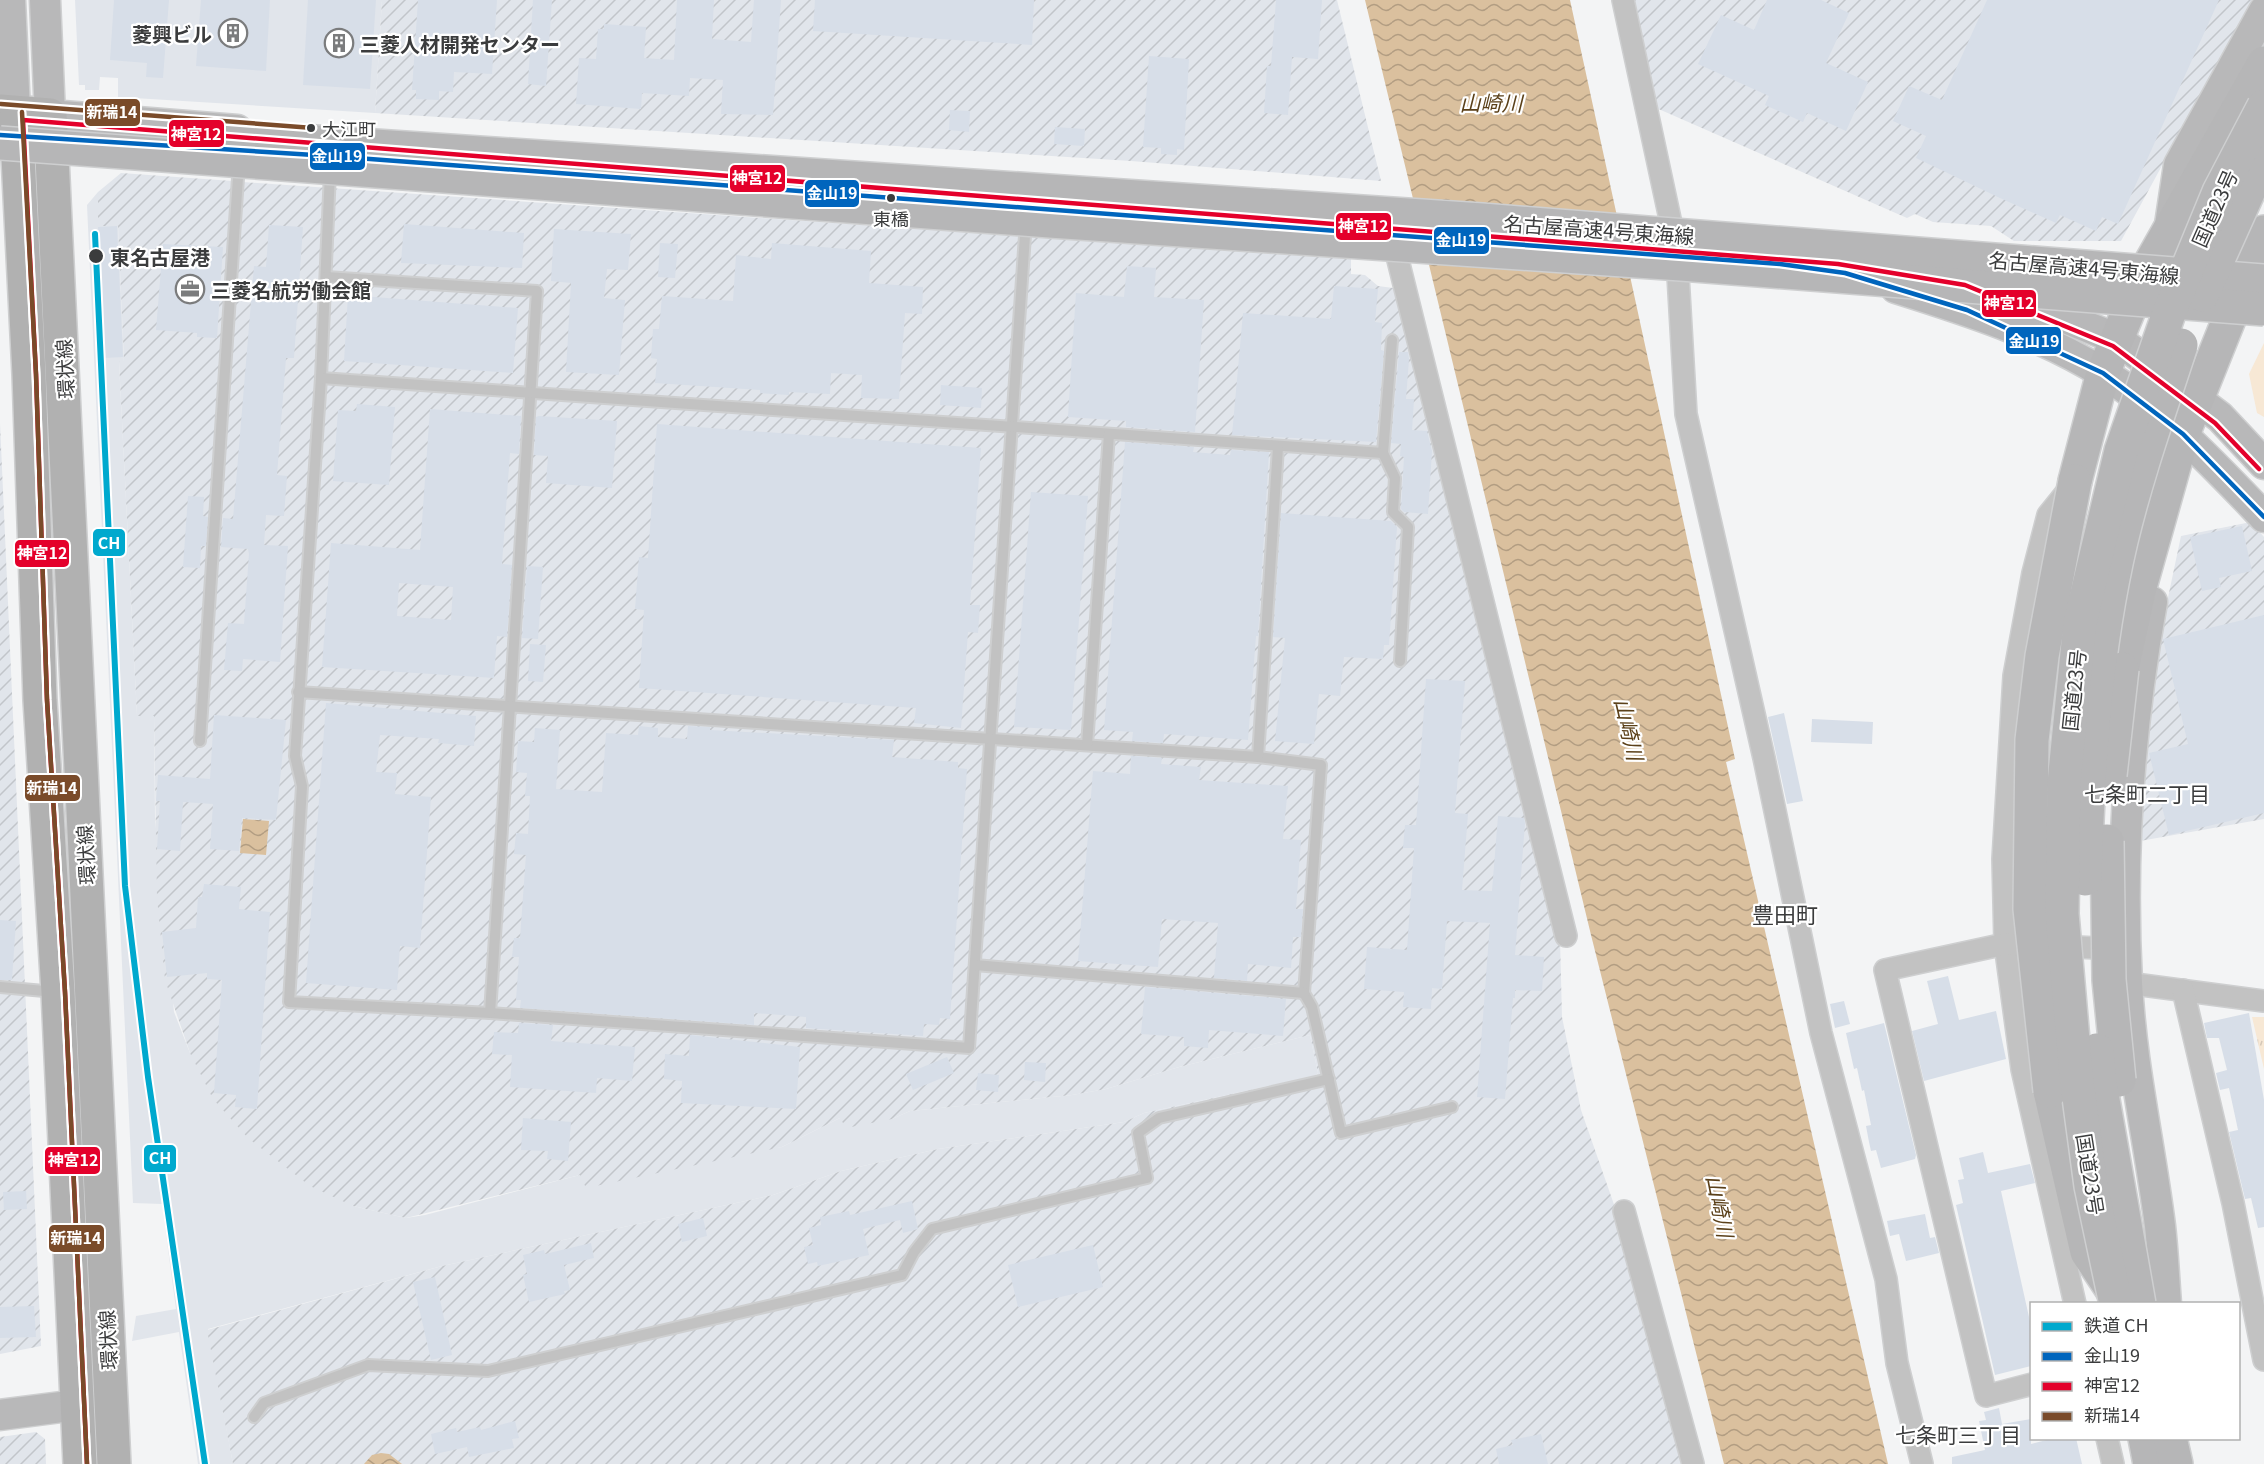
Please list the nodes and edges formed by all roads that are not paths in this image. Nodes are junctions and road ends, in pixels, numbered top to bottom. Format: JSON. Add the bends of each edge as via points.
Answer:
{"nodes":[{"id":1,"x":10,"y":0,"type":"edge"},
{"id":2,"x":45,"y":0,"type":"edge"},
{"id":3,"x":1623,"y":0,"type":"edge"},
{"id":4,"x":2264,"y":11,"type":"edge"},
{"id":5,"x":2264,"y":63,"type":"edge"},
{"id":6,"x":2264,"y":106,"type":"edge"},
{"id":7,"x":5,"y":126,"type":"edge"},
{"id":8,"x":51,"y":126,"type":"junction"},
{"id":9,"x":240,"y":151,"type":"junction"},
{"id":10,"x":330,"y":156,"type":"junction"},
{"id":11,"x":2264,"y":157,"type":"edge"},
{"id":12,"x":1027,"y":208,"type":"junction"},
{"id":13,"x":2170,"y":228,"type":"junction"},
{"id":14,"x":1401,"y":232,"type":"junction"},
{"id":15,"x":2264,"y":232,"type":"edge"},
{"id":16,"x":1669,"y":250,"type":"junction"},
{"id":17,"x":2264,"y":266,"type":"edge"},
{"id":18,"x":326,"y":277,"type":"junction"},
{"id":19,"x":2256,"y":293,"type":"edge"},
{"id":20,"x":2117,"y":339,"type":"junction"},
{"id":21,"x":1392,"y":340,"type":"dead end"},
{"id":22,"x":2103,"y":373,"type":"junction"},
{"id":23,"x":321,"y":378,"type":"junction"},
{"id":24,"x":530,"y":393,"type":"junction"},
{"id":25,"x":2196,"y":399,"type":"junction"},
{"id":26,"x":1012,"y":427,"type":"junction"},
{"id":27,"x":1109,"y":434,"type":"junction"},
{"id":28,"x":2183,"y":434,"type":"junction"},
{"id":29,"x":1278,"y":447,"type":"junction"},
{"id":30,"x":1383,"y":453,"type":"junction"},
{"id":31,"x":2264,"y":464,"type":"edge"},
{"id":32,"x":2075,"y":481,"type":"junction"},
{"id":33,"x":2264,"y":517,"type":"edge"},
{"id":34,"x":2157,"y":530,"type":"junction"},
{"id":35,"x":1400,"y":661,"type":"dead end"},
{"id":36,"x":298,"y":692,"type":"junction"},
{"id":37,"x":510,"y":706,"type":"junction"},
{"id":38,"x":991,"y":739,"type":"junction"},
{"id":39,"x":200,"y":741,"type":"dead end"},
{"id":40,"x":1087,"y":746,"type":"junction"},
{"id":41,"x":1258,"y":757,"type":"junction"},
{"id":42,"x":1566,"y":936,"type":"dead end"},
{"id":43,"x":2006,"y":944,"type":"junction"},
{"id":44,"x":2127,"y":950,"type":"junction"},
{"id":45,"x":975,"y":965,"type":"junction"},
{"id":46,"x":2127,"y":983,"type":"junction"},
{"id":47,"x":0,"y":987,"type":"edge"},
{"id":48,"x":2183,"y":990,"type":"junction"},
{"id":49,"x":58,"y":992,"type":"junction"},
{"id":50,"x":1304,"y":993,"type":"junction"},
{"id":51,"x":2264,"y":1001,"type":"edge"},
{"id":52,"x":490,"y":1013,"type":"junction"},
{"id":53,"x":1329,"y":1078,"type":"junction"},
{"id":54,"x":1452,"y":1107,"type":"dead end"},
{"id":55,"x":1624,"y":1211,"type":"dead end"},
{"id":56,"x":2128,"y":1300,"type":"edge"},
{"id":57,"x":2075,"y":1302,"type":"edge"},
{"id":58,"x":2166,"y":1302,"type":"edge"},
{"id":59,"x":2264,"y":1360,"type":"edge"},
{"id":60,"x":2030,"y":1384,"type":"edge"},
{"id":61,"x":77,"y":1405,"type":"junction"},
{"id":62,"x":0,"y":1415,"type":"edge"},
{"id":63,"x":254,"y":1417,"type":"dead end"},
{"id":64,"x":2107,"y":1440,"type":"edge"},
{"id":65,"x":2145,"y":1440,"type":"edge"},
{"id":66,"x":2170,"y":1440,"type":"edge"},
{"id":67,"x":2185,"y":1440,"type":"edge"},
{"id":68,"x":80,"y":1464,"type":"edge"},
{"id":69,"x":114,"y":1464,"type":"edge"},
{"id":70,"x":1693,"y":1464,"type":"edge"},
{"id":71,"x":1922,"y":1464,"type":"edge"},
{"id":72,"x":2113,"y":1464,"type":"edge"},
{"id":73,"x":2150,"y":1464,"type":"edge"},
{"id":74,"x":2176,"y":1464,"type":"edge"},
{"id":75,"x":2190,"y":1464,"type":"edge"}],
"edges":[{"from":1,"to":7,"type":"main road"},
{"from":2,"to":8,"type":"main road"},
{"from":3,"to":16,"type":"street"},
{"from":4,"to":13,"type":"main road","via":[[2180,165]]},
{"from":5,"to":13,"type":"highway"},
{"from":6,"to":56,"type":"highway","name":"国道23号","bridge":true,"via":[[2219,192],[2164,327],[2121,451],[2080,623],[2064,783],[2062,914],[2076,1075],[2091,1186]]},
{"from":7,"to":8,"type":"main road"},
{"from":7,"to":19,"type":"highway","name":"名古屋高速4号東海線","bridge":true,"via":[[1482,220]]},
{"from":7,"to":49,"type":"main road","name":"環状線","via":[[29,374],[40,700]]},
{"from":8,"to":9,"type":"main road"},
{"from":8,"to":14,"type":"main road"},
{"from":8,"to":69,"type":"main road","name":"環状線"},
{"from":9,"to":10,"type":"main road"},
{"from":9,"to":39,"type":"lane"},
{"from":10,"to":12,"type":"main road"},
{"from":10,"to":18,"type":"lane"},
{"from":11,"to":56,"type":"highway","name":"国道23号","bridge":true,"via":[[2189,323],[2147,447],[2121,541],[2094,697],[2084,908],[2100,1083]]},
{"from":12,"to":14,"type":"main road"},
{"from":12,"to":26,"type":"lane"},
{"from":13,"to":20,"type":"highway","via":[[2142,278]]},
{"from":14,"to":16,"type":"main road"},
{"from":14,"to":42,"type":"street"},
{"from":15,"to":19,"type":"highway"},
{"from":16,"to":20,"type":"main road","via":[[1839,257],[1967,278]]},
{"from":16,"to":22,"type":"main road","via":[[1845,273],[1967,310]]},
{"from":16,"to":71,"type":"street","via":[[1686,414],[1821,1033],[1886,1279],[1897,1363]]},
{"from":17,"to":19,"type":"main road"},
{"from":18,"to":23,"type":"lane"},
{"from":18,"to":24,"type":"lane","via":[[537,291]]},
{"from":19,"to":25,"type":"highway"},
{"from":20,"to":22,"type":"highway"},
{"from":20,"to":25,"type":"main road"},
{"from":21,"to":30,"type":"lane"},
{"from":22,"to":28,"type":"main road"},
{"from":22,"to":32,"type":"highway"},
{"from":23,"to":24,"type":"lane"},
{"from":23,"to":36,"type":"lane"},
{"from":24,"to":26,"type":"lane"},
{"from":24,"to":37,"type":"lane"},
{"from":25,"to":28,"type":"highway"},
{"from":25,"to":31,"type":"main road","via":[[2220,417]]},
{"from":26,"to":27,"type":"lane"},
{"from":26,"to":38,"type":"lane"},
{"from":27,"to":29,"type":"lane"},
{"from":27,"to":40,"type":"lane"},
{"from":28,"to":33,"type":"main road"},
{"from":28,"to":34,"type":"highway"},
{"from":29,"to":30,"type":"lane"},
{"from":29,"to":41,"type":"lane"},
{"from":30,"to":35,"type":"lane","via":[[1395,478],[1393,512],[1408,527]]},
{"from":32,"to":43,"type":"street","via":[[2048,515],[2014,676],[2003,859]]},
{"from":32,"to":56,"type":"highway","bridge":true,"via":[[2042,656],[2032,740],[2030,909],[2050,1091],[2087,1252]]},
{"from":34,"to":44,"type":"main road","via":[[2154,589],[2138,678],[2129,769]]},
{"from":34,"to":56,"type":"highway","bridge":true,"via":[[2122,669],[2108,811],[2109,980]]},
{"from":36,"to":37,"type":"lane"},
{"from":36,"to":52,"type":"lane","via":[[295,756],[302,786],[289,1002]]},
{"from":37,"to":38,"type":"lane"},
{"from":37,"to":52,"type":"lane"},
{"from":38,"to":40,"type":"lane"},
{"from":38,"to":45,"type":"lane"},
{"from":40,"to":41,"type":"lane"},
{"from":41,"to":50,"type":"lane","via":[[1321,765]]},
{"from":43,"to":44,"type":"street"},
{"from":43,"to":57,"type":"street","via":[[2022,1069]]},
{"from":43,"to":60,"type":"street","via":[[1885,970],[1986,1396]]},
{"from":44,"to":46,"type":"main road"},
{"from":45,"to":50,"type":"lane"},
{"from":45,"to":52,"type":"lane","via":[[969,1048]]},
{"from":46,"to":48,"type":"street"},
{"from":46,"to":58,"type":"main road","via":[[2160,1227]]},
{"from":47,"to":49,"type":"lane"},
{"from":48,"to":51,"type":"street"},
{"from":48,"to":59,"type":"street","via":[[2233,1203]]},
{"from":49,"to":61,"type":"main road","name":"環状線"},
{"from":50,"to":53,"type":"lane","via":[[1312,1007]]},
{"from":53,"to":54,"type":"lane","via":[[1341,1133]]},
{"from":53,"to":63,"type":"lane","via":[[1159,1118],[1138,1133],[1147,1178],[932,1229],[902,1275],[488,1371],[368,1365],[264,1403]]},
{"from":55,"to":70,"type":"street"},
{"from":61,"to":62,"type":"main road"},
{"from":61,"to":68,"type":"main road","name":"環状線"},
{"from":64,"to":72,"type":"street"},
{"from":65,"to":73,"type":"highway"},
{"from":66,"to":74,"type":"highway"},
{"from":67,"to":75,"type":"main road"}]}
